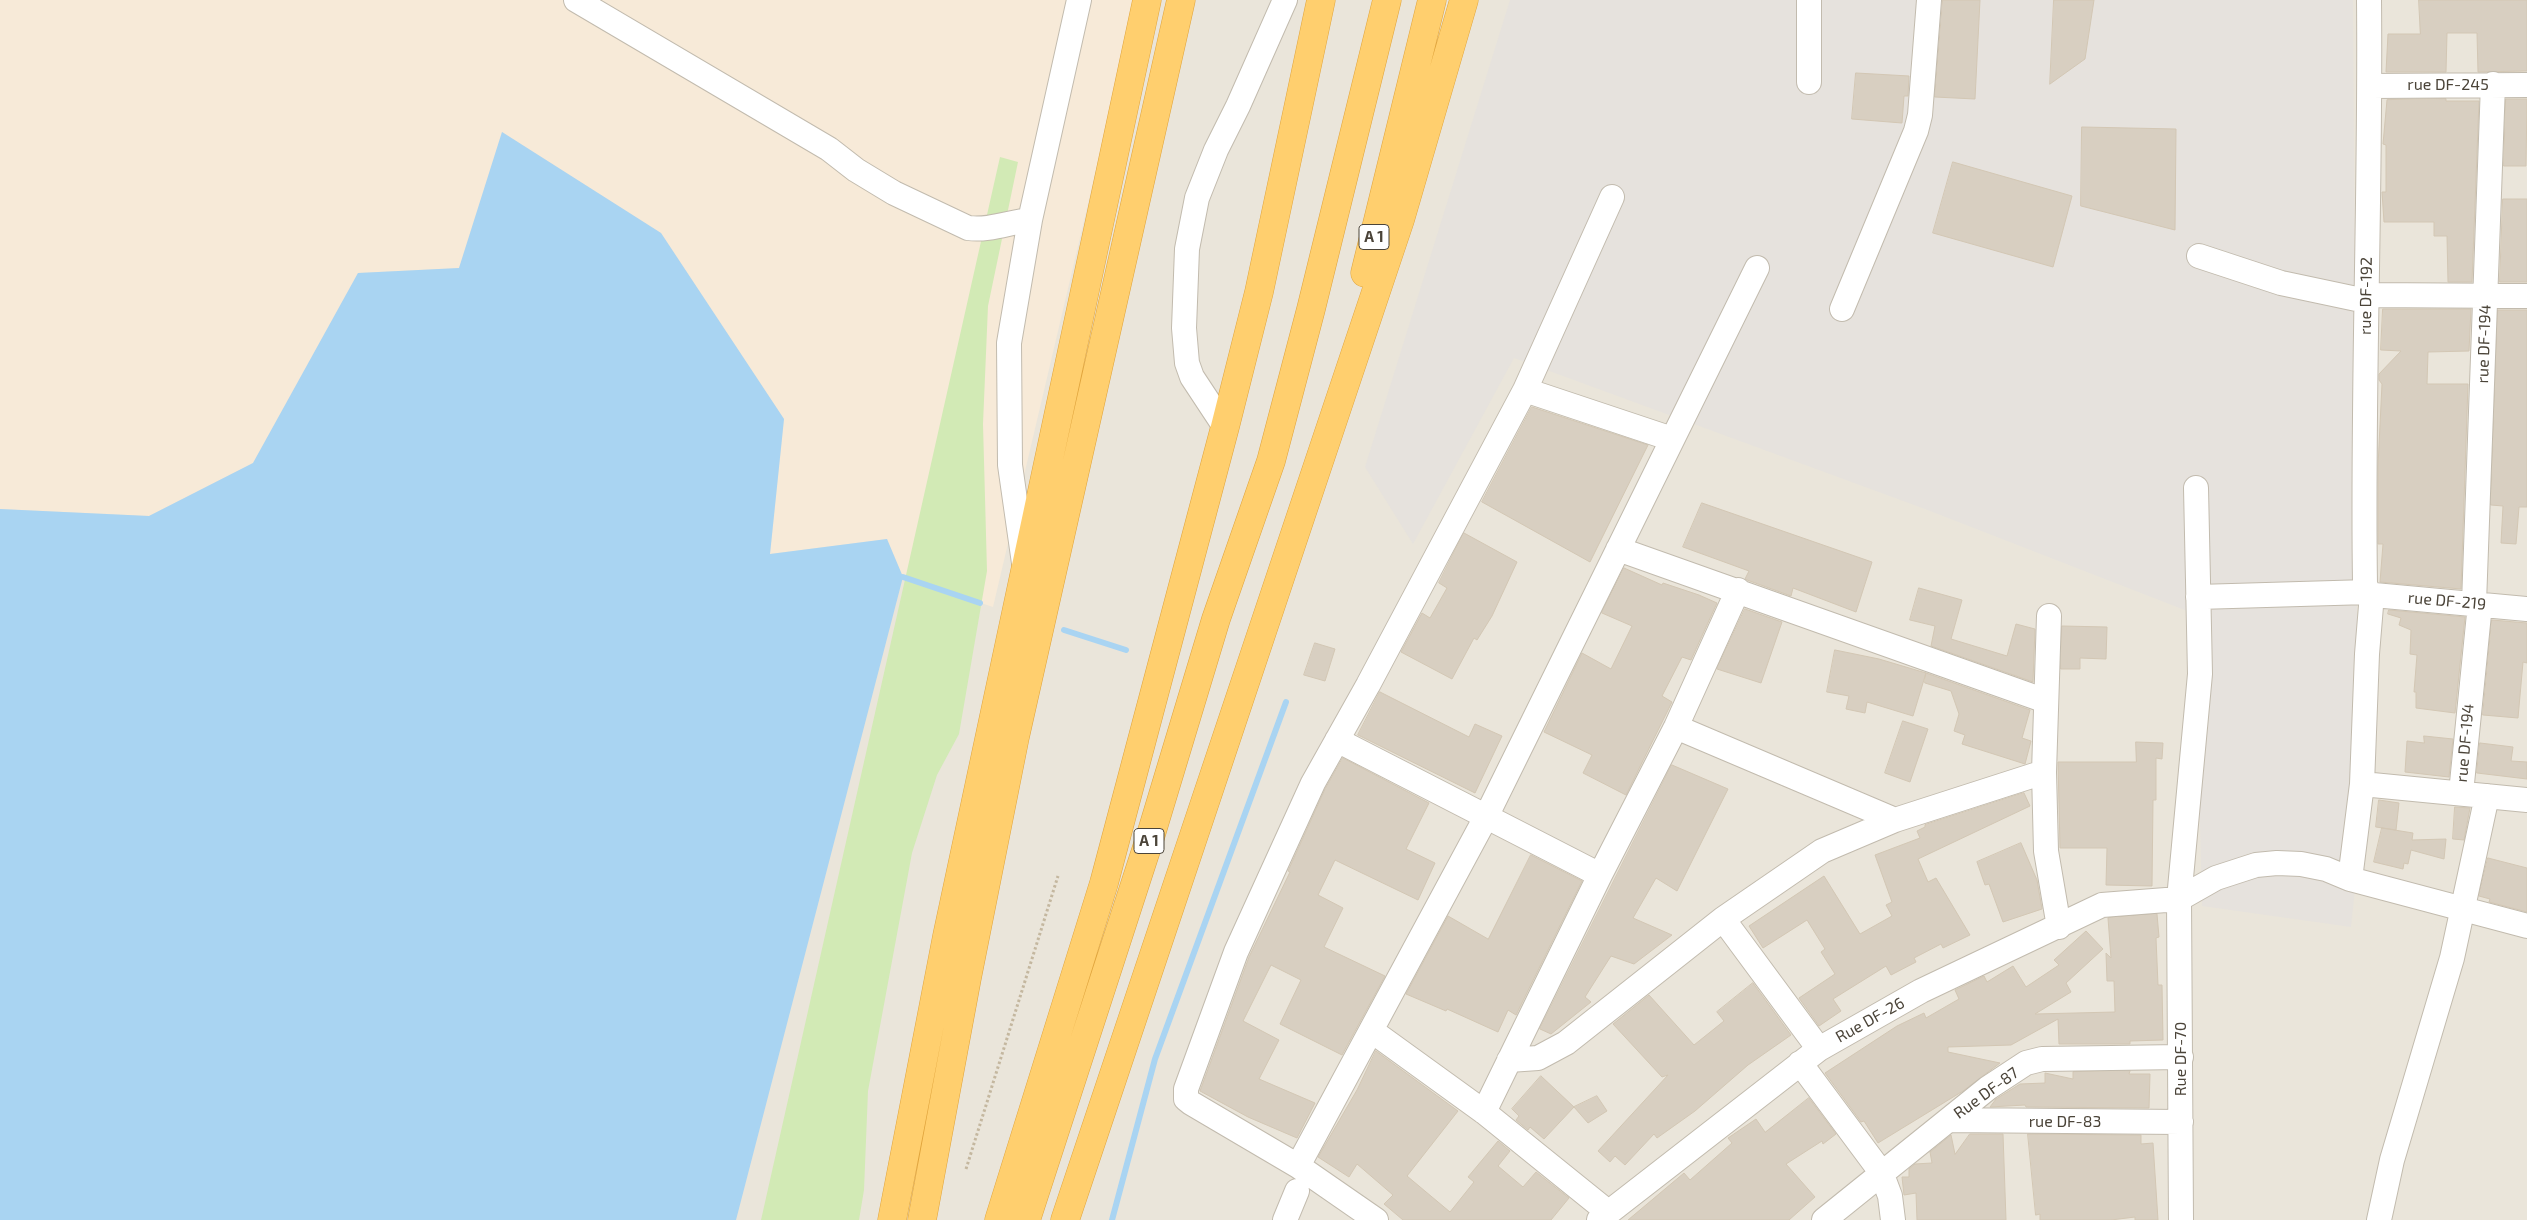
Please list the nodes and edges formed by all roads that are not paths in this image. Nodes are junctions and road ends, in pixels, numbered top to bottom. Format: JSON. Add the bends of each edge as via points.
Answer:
{"nodes":[{"id":1,"x":576,"y":0,"type":"edge"},
{"id":2,"x":1079,"y":0,"type":"edge"},
{"id":3,"x":1139,"y":0,"type":"edge"},
{"id":4,"x":1148,"y":0,"type":"edge"},
{"id":5,"x":1181,"y":0,"type":"edge"},
{"id":6,"x":1188,"y":0,"type":"edge"},
{"id":7,"x":1285,"y":0,"type":"edge"},
{"id":8,"x":1321,"y":0,"type":"edge"},
{"id":9,"x":1387,"y":0,"type":"edge"},
{"id":10,"x":1432,"y":0,"type":"edge"},
{"id":11,"x":1464,"y":0,"type":"edge"},
{"id":12,"x":1809,"y":0,"type":"edge"},
{"id":13,"x":1929,"y":0,"type":"edge"},
{"id":14,"x":2370,"y":0,"type":"edge"},
{"id":15,"x":1136,"y":49,"type":"junction"},
{"id":16,"x":1168,"y":57,"type":"junction"},
{"id":17,"x":1808,"y":82,"type":"dead end"},
{"id":18,"x":2493,"y":84,"type":"junction"},
{"id":19,"x":2527,"y":85,"type":"edge"},
{"id":20,"x":2370,"y":86,"type":"junction"},
{"id":21,"x":1612,"y":197,"type":"dead end"},
{"id":22,"x":1030,"y":220,"type":"junction"},
{"id":23,"x":2198,"y":256,"type":"dead end"},
{"id":24,"x":1757,"y":268,"type":"dead end"},
{"id":25,"x":2485,"y":295,"type":"junction"},
{"id":26,"x":2527,"y":296,"type":"edge"},
{"id":27,"x":2366,"y":298,"type":"junction"},
{"id":28,"x":1842,"y":309,"type":"dead end"},
{"id":29,"x":1525,"y":390,"type":"junction"},
{"id":30,"x":1225,"y":427,"type":"junction"},
{"id":31,"x":1672,"y":439,"type":"junction"},
{"id":32,"x":1314,"y":473,"type":"junction"},
{"id":33,"x":2196,"y":488,"type":"dead end"},
{"id":34,"x":1618,"y":549,"type":"junction"},
{"id":35,"x":1026,"y":572,"type":"junction"},
{"id":36,"x":1738,"y":590,"type":"junction"},
{"id":37,"x":2370,"y":593,"type":"junction"},
{"id":38,"x":2198,"y":597,"type":"junction"},
{"id":39,"x":2477,"y":603,"type":"junction"},
{"id":40,"x":2527,"y":609,"type":"edge"},
{"id":41,"x":2049,"y":616,"type":"dead end"},
{"id":42,"x":2046,"y":701,"type":"junction"},
{"id":43,"x":1676,"y":727,"type":"junction"},
{"id":44,"x":1337,"y":740,"type":"junction"},
{"id":45,"x":2044,"y":772,"type":"junction"},
{"id":46,"x":2362,"y":784,"type":"junction"},
{"id":47,"x":2461,"y":794,"type":"junction"},
{"id":48,"x":2487,"y":796,"type":"junction"},
{"id":49,"x":2527,"y":800,"type":"edge"},
{"id":50,"x":1486,"y":817,"type":"junction"},
{"id":51,"x":1895,"y":820,"type":"junction"},
{"id":52,"x":1600,"y":875,"type":"junction"},
{"id":53,"x":2350,"y":879,"type":"junction"},
{"id":54,"x":2179,"y":898,"type":"junction"},
{"id":55,"x":2462,"y":908,"type":"junction"},
{"id":56,"x":1723,"y":919,"type":"junction"},
{"id":57,"x":2527,"y":926,"type":"edge"},
{"id":58,"x":2059,"y":927,"type":"junction"},
{"id":59,"x":1372,"y":1031,"type":"junction"},
{"id":60,"x":1810,"y":1056,"type":"junction"},
{"id":61,"x":2181,"y":1057,"type":"junction"},
{"id":62,"x":1509,"y":1060,"type":"junction"},
{"id":63,"x":1484,"y":1112,"type":"junction"},
{"id":64,"x":1949,"y":1120,"type":"junction"},
{"id":65,"x":2181,"y":1122,"type":"junction"},
{"id":66,"x":1298,"y":1166,"type":"junction"},
{"id":67,"x":1881,"y":1172,"type":"junction"},
{"id":68,"x":1297,"y":1191,"type":"dead end"},
{"id":69,"x":1604,"y":1216,"type":"edge"},
{"id":70,"x":892,"y":1220,"type":"edge"},
{"id":71,"x":922,"y":1220,"type":"edge"},
{"id":72,"x":999,"y":1220,"type":"edge"},
{"id":73,"x":1026,"y":1220,"type":"edge"},
{"id":74,"x":1065,"y":1220,"type":"edge"},
{"id":75,"x":1285,"y":1220,"type":"edge"},
{"id":76,"x":1376,"y":1220,"type":"edge"},
{"id":77,"x":1824,"y":1220,"type":"edge"},
{"id":78,"x":1893,"y":1220,"type":"edge"},
{"id":79,"x":2181,"y":1220,"type":"edge"},
{"id":80,"x":2379,"y":1220,"type":"edge"}],
"edges":[{"from":1,"to":22,"type":"street","via":[[829,149],[894,193],[968,228],[980,230]]},
{"from":2,"to":22,"type":"street"},
{"from":3,"to":15,"type":"highway"},
{"from":4,"to":15,"type":"highway"},
{"from":5,"to":16,"type":"highway"},
{"from":6,"to":16,"type":"highway"},
{"from":7,"to":30,"type":"street","via":[[1197,198],[1187,249],[1184,328],[1187,363],[1192,377]]},
{"from":8,"to":30,"type":"highway","via":[[1259,292]]},
{"from":9,"to":73,"type":"highway","number":"A 1","via":[[1271,461],[1216,619],[1149,841]]},
{"from":10,"to":32,"type":"highway","number":"A 1"},
{"from":11,"to":32,"type":"highway","via":[[1400,220]]},
{"from":12,"to":17,"type":"street"},
{"from":13,"to":28,"type":"street","via":[[1916,131]]},
{"from":14,"to":20,"type":"street","name":"rue DF-192"},
{"from":15,"to":35,"type":"highway"},
{"from":16,"to":71,"type":"highway","via":[[1015,737]]},
{"from":18,"to":19,"type":"street","name":"rue DF-245"},
{"from":18,"to":20,"type":"street","name":"rue DF-245"},
{"from":18,"to":25,"type":"street","name":"rue DF-194"},
{"from":20,"to":27,"type":"street","name":"rue DF-192"},
{"from":21,"to":29,"type":"street"},
{"from":22,"to":35,"type":"street","via":[[1009,343],[1010,465]]},
{"from":23,"to":27,"type":"street","via":[[2281,283]]},
{"from":24,"to":31,"type":"street"},
{"from":25,"to":26,"type":"street"},
{"from":25,"to":27,"type":"street"},
{"from":25,"to":39,"type":"street","name":"rue DF-194"},
{"from":27,"to":37,"type":"street","name":"rue DF-192","via":[[2365,584]]},
{"from":29,"to":31,"type":"street"},
{"from":29,"to":44,"type":"street"},
{"from":30,"to":72,"type":"highway","via":[[1104,883]]},
{"from":31,"to":34,"type":"street"},
{"from":32,"to":74,"type":"highway","number":"A 1"},
{"from":33,"to":38,"type":"street","name":"Rue DF-70"},
{"from":34,"to":36,"type":"street"},
{"from":34,"to":50,"type":"street"},
{"from":35,"to":70,"type":"highway","via":[[947,936]]},
{"from":36,"to":42,"type":"street"},
{"from":36,"to":43,"type":"street"},
{"from":37,"to":38,"type":"street","name":"rue DF-219"},
{"from":37,"to":39,"type":"street","name":"rue DF-219"},
{"from":37,"to":46,"type":"street","name":"rue DF-192"},
{"from":38,"to":54,"type":"street","name":"Rue DF-70","via":[[2200,674]]},
{"from":39,"to":40,"type":"street","name":"rue DF-219"},
{"from":39,"to":47,"type":"street","name":"rue DF-194"},
{"from":41,"to":42,"type":"street"},
{"from":42,"to":45,"type":"street"},
{"from":43,"to":51,"type":"street"},
{"from":43,"to":52,"type":"street"},
{"from":44,"to":50,"type":"street"},
{"from":44,"to":66,"type":"street","via":[[1313,783],[1236,952],[1185,1095],[1191,1103]]},
{"from":45,"to":51,"type":"street"},
{"from":45,"to":58,"type":"street","via":[[2046,851]]},
{"from":46,"to":47,"type":"street"},
{"from":46,"to":53,"type":"street","name":"rue DF-192"},
{"from":47,"to":48,"type":"street"},
{"from":48,"to":49,"type":"street"},
{"from":48,"to":55,"type":"street"},
{"from":50,"to":52,"type":"street"},
{"from":50,"to":59,"type":"street"},
{"from":51,"to":56,"type":"street","via":[[1822,851]]},
{"from":52,"to":62,"type":"street"},
{"from":53,"to":54,"type":"street","via":[[2326,869],[2300,864],[2256,865],[2216,878]]},
{"from":53,"to":55,"type":"street"},
{"from":54,"to":58,"type":"street","name":"Rue DF-26","via":[[2102,904]]},
{"from":54,"to":61,"type":"street","name":"Rue DF-70"},
{"from":55,"to":57,"type":"street"},
{"from":55,"to":80,"type":"street","via":[[2452,958],[2392,1160]]},
{"from":56,"to":60,"type":"street"},
{"from":56,"to":62,"type":"street","via":[[1552,1053],[1538,1058]]},
{"from":58,"to":60,"type":"street","name":"Rue DF-26","via":[[1921,991]]},
{"from":59,"to":63,"type":"street"},
{"from":59,"to":66,"type":"street"},
{"from":60,"to":67,"type":"street"},
{"from":60,"to":69,"type":"street","name":"Rue DF-26"},
{"from":61,"to":64,"type":"street","name":"Rue DF-87","via":[[2042,1059],[2026,1063],[1988,1088]]},
{"from":61,"to":65,"type":"street","name":"Rue DF-70"},
{"from":62,"to":63,"type":"street"},
{"from":63,"to":69,"type":"street"},
{"from":64,"to":65,"type":"street","name":"rue DF-83"},
{"from":64,"to":67,"type":"street","name":"Rue DF-87"},
{"from":65,"to":79,"type":"street","name":"Rue DF-70"},
{"from":66,"to":76,"type":"street"},
{"from":67,"to":77,"type":"street","name":"Rue DF-87"},
{"from":67,"to":78,"type":"street","via":[[1890,1196]]},
{"from":68,"to":75,"type":"street"}]}
